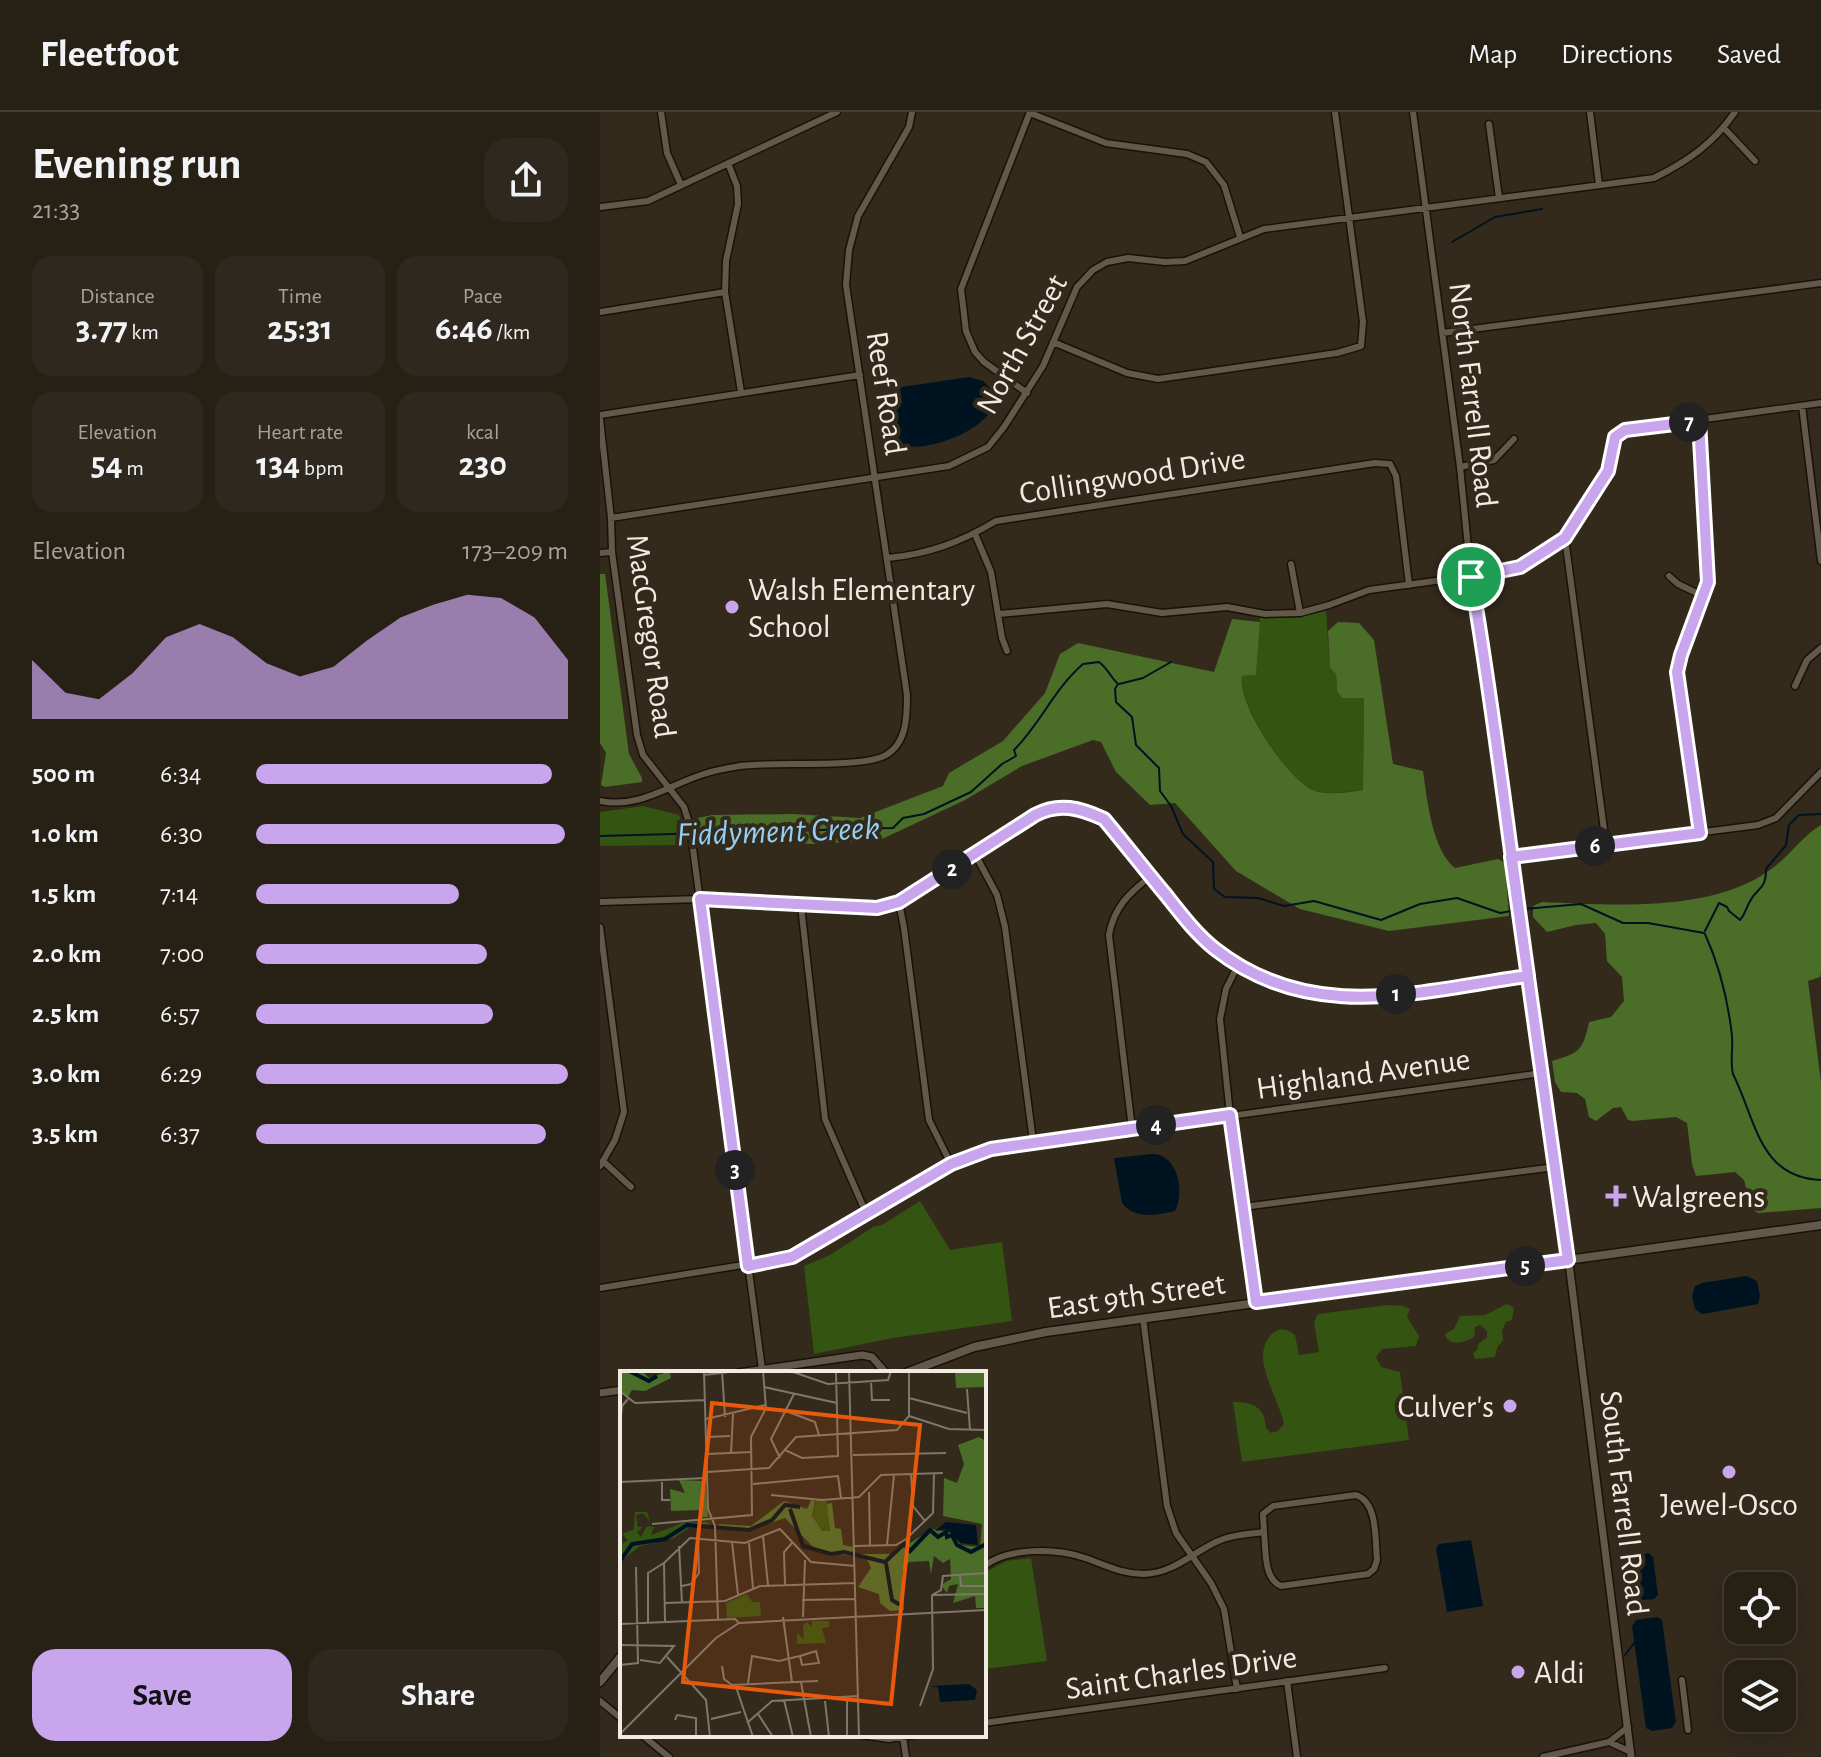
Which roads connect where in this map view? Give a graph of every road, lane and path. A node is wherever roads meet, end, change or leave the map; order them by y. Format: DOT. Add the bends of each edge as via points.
graph roads {
  1 [pos="661,112"];
  2 [pos="837,112"];
  3 [pos="912,112"];
  4 [pos="1030,112"];
  5 [pos="1335,112"];
  6 [pos="1413,112"];
  7 [pos="1590,112"];
  8 [pos="1735,112"];
  9 [pos="1489,124"];
  10 [pos="1724,128"];
  11 [pos="1755,161"];
  12 [pos="728,163"];
  13 [pos="681,185"];
  14 [pos="1599,185"];
  15 [pos="1499,198"];
  16 [pos="600,207"];
  17 [pos="1426,208"];
  18 [pos="1350,217"];
  19 [pos="1240,237"];
  20 [pos="1821,283"];
  21 [pos="725,292"];
  22 [pos="600,312"];
  23 [pos="1442,333"];
  24 [pos="1053,342"];
  25 [pos="860,375"];
  26 [pos="741,392"];
  27 [pos="1027,393"];
  28 [pos="1821,403"];
  29 [pos="1802,406"];
  30 [pos="600,417"];
  31 [pos="1699,421"];
  32 [pos="1514,439"];
  33 [pos="1460,467"];
  34 [pos="876,476"];
  35 [pos="611,518"];
  36 [pos="975,534"];
  37 [pos="1565,538"];
  38 [pos="612,552"];
  39 [pos="600,553"];
  40 [pos="888,558"];
  41 [pos="1821,561"];
  42 [pos="1291,564"];
  43 [pos="1669,576"];
  44 [pos="1471,577"];
  45 [pos="1409,585"];
  46 [pos="1703,596"];
  47 [pos="1300,613"];
  48 [pos="999,614"];
  49 [pos="1821,648"];
  50 [pos="1007,651"];
  51 [pos="1795,686"];
  52 [pos="1821,772"];
  53 [pos="670,789"];
  54 [pos="600,801"];
  55 [pos="1700,833"];
  56 [pos="1606,844"];
  57 [pos="975,854"];
  58 [pos="1511,857"];
  59 [pos="1151,876"];
  60 [pos="700,899"];
  61 [pos="600,902"];
  62 [pos="899,902"];
  63 [pos="801,906"];
  64 [pos="600,927"];
  65 [pos="1238,965"];
  66 [pos="1528,976"];
  67 [pos="1542,1073"];
  68 [pos="1230,1115"];
  69 [pos="1132,1129"];
  70 [pos="1033,1141"];
  71 [pos="602,1164"];
  72 [pos="951,1164"];
  73 [pos="1555,1167"];
  74 [pos="631,1187"];
  75 [pos="1243,1207"];
  76 [pos="866,1213"];
  77 [pos="1821,1225"];
  78 [pos="1568,1257"];
  79 [pos="748,1266"];
  80 [pos="600,1288"];
  81 [pos="1256,1302"];
  82 [pos="1143,1318"];
  83 [pos="762,1369"];
  84 [pos="750,1371"];
  85 [pos="884,1371"];
  86 [pos="911,1371"];
  87 [pos="620,1390"];
  88 [pos="600,1393"];
  89 [pos="1264,1532"];
  90 [pos="1192,1557"];
  91 [pos="986,1565"];
  92 [pos="620,1657"];
  93 [pos="1385,1668"];
  94 [pos="1682,1680"];
  95 [pos="1287,1681"];
  96 [pos="600,1682"];
  97 [pos="1237,1689"];
  98 [pos="600,1701"];
  99 [pos="620,1717"];
  100 [pos="986,1723"];
  101 [pos="1628,1727"];
  102 [pos="1688,1730"];
  103 [pos="644,1737"];
  104 [pos="875,1737"];
  105 [pos="903,1737"];
  106 [pos="1609,1742"];
  107 [pos="1565,1754"];
  108 [pos="1631,1754"];
  109 [pos="669,1757"];
  110 [pos="906,1757"];
  111 [pos="1297,1757"];
  112 [pos="1543,1757"];
  1 -- 13 [label="street" via="667,153"];
  2 -- 12 [label="street"];
  3 -- 25 [label="street, Reef Road" via="909,127 858,216 849,250 846,285"];
  4 -- 19 [label="street" via="1106,143 1187,154 1206,162 1224,185"];
  4 -- 27 [label="street" via="961,289 971,346"];
  5 -- 18 [label="street"];
  6 -- 17 [label="street, North Farrell Road"];
  7 -- 14 [label="street"];
  8 -- 10 [label="street, North Street"];
  9 -- 15 [label="street"];
  10 -- 11 [label="street"];
  10 -- 14 [label="street, North Street" via="1690,160 1654,178"];
  12 -- 13 [label="street"];
  12 -- 21 [label="street" via="738,204"];
  13 -- 16 [label="street" via="648,201"];
  14 -- 15 [label="street, North Street"];
  15 -- 17 [label="street, North Street"];
  17 -- 18 [label="street, North Street"];
  17 -- 23 [label="street, North Farrell Road"];
  18 -- 19 [label="street, North Street"];
  18 -- 24 [label="street" via="1363,322 1361,346 1158,379 1127,373"];
  19 -- 24 [label="street, North Street" via="1192,259 1128,258 1100,266 1077,287"];
  20 -- 23 [label="street"];
  21 -- 22 [label="street"];
  21 -- 26 [label="street"];
  23 -- 33 [label="street, North Farrell Road"];
  24 -- 27 [label="street, North Street"];
  25 -- 26 [label="street"];
  25 -- 34 [label="street, Reef Road"];
  26 -- 30 [label="street"];
  27 -- 34 [label="street, North Street" via="988,447 969,458 949,466"];
  28 -- 29 [label="street"];
  29 -- 31 [label="street"];
  29 -- 41 [label="street"];
  30 -- 35 [label="street, MacGregor Road"];
  31 -- 37 [label="street" via="1625,430 1615,437 1608,471"];
  31 -- 46 [label="street" via="1708,582"];
  32 -- 33 [label="street" via="1494,460"];
  33 -- 44 [label="street, North Farrell Road"];
  34 -- 35 [label="street, North Street"];
  34 -- 40 [label="street, Reef Road"];
  35 -- 38 [label="street, MacGregor Road"];
  36 -- 40 [label="street, Collingwood Drive" via="918,555"];
  36 -- 45 [label="street, Collingwood Drive" via="996,521 1023,516 1390,464 1396,476"];
  36 -- 48 [label="street" via="991,572"];
  37 -- 44 [label="street" via="1520,567"];
  37 -- 56 [label="street"];
  38 -- 39 [label="street"];
  38 -- 53 [label="street, MacGregor Road" via="637,735 643,755"];
  40 -- 53 [label="street, Reef Road" via="907,718 902,738 886,755 740,766 704,773"];
  42 -- 47 [label="street"];
  43 -- 46 [label="street"];
  44 -- 45 [label="street"];
  44 -- 58 [label="street, North Farrell Road"];
  45 -- 47 [label="street" via="1369,590"];
  46 -- 55 [label="street" via="1677,672"];
  47 -- 48 [label="street" via="1227,607 1162,613 1107,604"];
  48 -- 50 [label="street"];
  49 -- 51 [label="street" via="1807,660"];
  52 -- 55 [label="street" via="1776,818"];
  53 -- 54 [label="street, Reef Road" via="634,803"];
  53 -- 60 [label="street, MacGregor Road" via="690,826"];
  55 -- 56 [label="street"];
  56 -- 58 [label="street"];
  57 -- 59 [label="street" via="1040,812 1075,808 1104,819"];
  57 -- 62 [label="street"];
  57 -- 70 [label="street" via="997,895 1005,927"];
  58 -- 66 [label="street, North Farrell Road"];
  59 -- 65 [label="street" via="1195,930"];
  59 -- 69 [label="street" via="1127,894 1112,917 1109,935"];
  60 -- 61 [label="street"];
  60 -- 63 [label="street"];
  60 -- 79 [label="street, MacGregor Road"];
  62 -- 63 [label="street" via="877,908"];
  62 -- 72 [label="street" via="929,1120"];
  63 -- 76 [label="street" via="825,1119"];
  64 -- 71 [label="street" via="624,1112"];
  65 -- 66 [label="street" via="1291,988 1350,998"];
  65 -- 68 [label="street" via="1220,1019"];
  66 -- 67 [label="street, North Farrell Road"];
  67 -- 68 [label="street, Highland Avenue"];
  67 -- 73 [label="street, North Farrell Road"];
  68 -- 69 [label="street, Highland Avenue"];
  68 -- 75 [label="street"];
  69 -- 70 [label="street, Highland Avenue"];
  70 -- 72 [label="street, Highland Avenue"];
  71 -- 74 [label="street"];
  72 -- 76 [label="street, Highland Avenue"];
  73 -- 75 [label="street"];
  73 -- 78 [label="street, North Farrell Road"];
  75 -- 81 [label="street"];
  76 -- 79 [label="street, Highland Avenue" via="792,1257"];
  77 -- 78 [label="main road, East 9th Street"];
  78 -- 81 [label="main road, East 9th Street"];
  78 -- 101 [label="street, South Farrell Road"];
  79 -- 80 [label="street, Highland Avenue"];
  79 -- 83 [label="street, MacGregor Road"];
  81 -- 82 [label="main road, East 9th Street"];
  82 -- 86 [label="main road, East 9th Street" via="1000,1340"];
  82 -- 90 [label="street" via="1167,1506"];
  83 -- 84 [label="street"];
  83 -- 85 [label="street" via="862,1355 872,1357"];
  87 -- 88 [label="street"];
  89 -- 89 [label="street" via="1270,1576 1281,1586 1368,1574 1377,1560 1371,1509 1356,1495 1273,1506 1263,1514"];
  89 -- 90 [label="street" via="1219,1540"];
  90 -- 91 [label="street" via="1146,1574 1040,1552"];
  90 -- 97 [label="street" via="1224,1609"];
  92 -- 96 [label="main road"];
  93 -- 95 [label="street, Saint Charles Drive"];
  94 -- 102 [label="street"];
  95 -- 97 [label="street, Saint Charles Drive"];
  95 -- 111 [label="street"];
  97 -- 100 [label="street, Saint Charles Drive"];
  98 -- 99 [label="street"];
  101 -- 106 [label="street"];
  101 -- 108 [label="street, South Farrell Road"];
  103 -- 109 [label="street"];
  104 -- 105 [label="street"];
  105 -- 110 [label="street"];
  106 -- 107 [label="street"];
  106 -- 108 [label="street"];
  107 -- 112 [label="street"];
}
